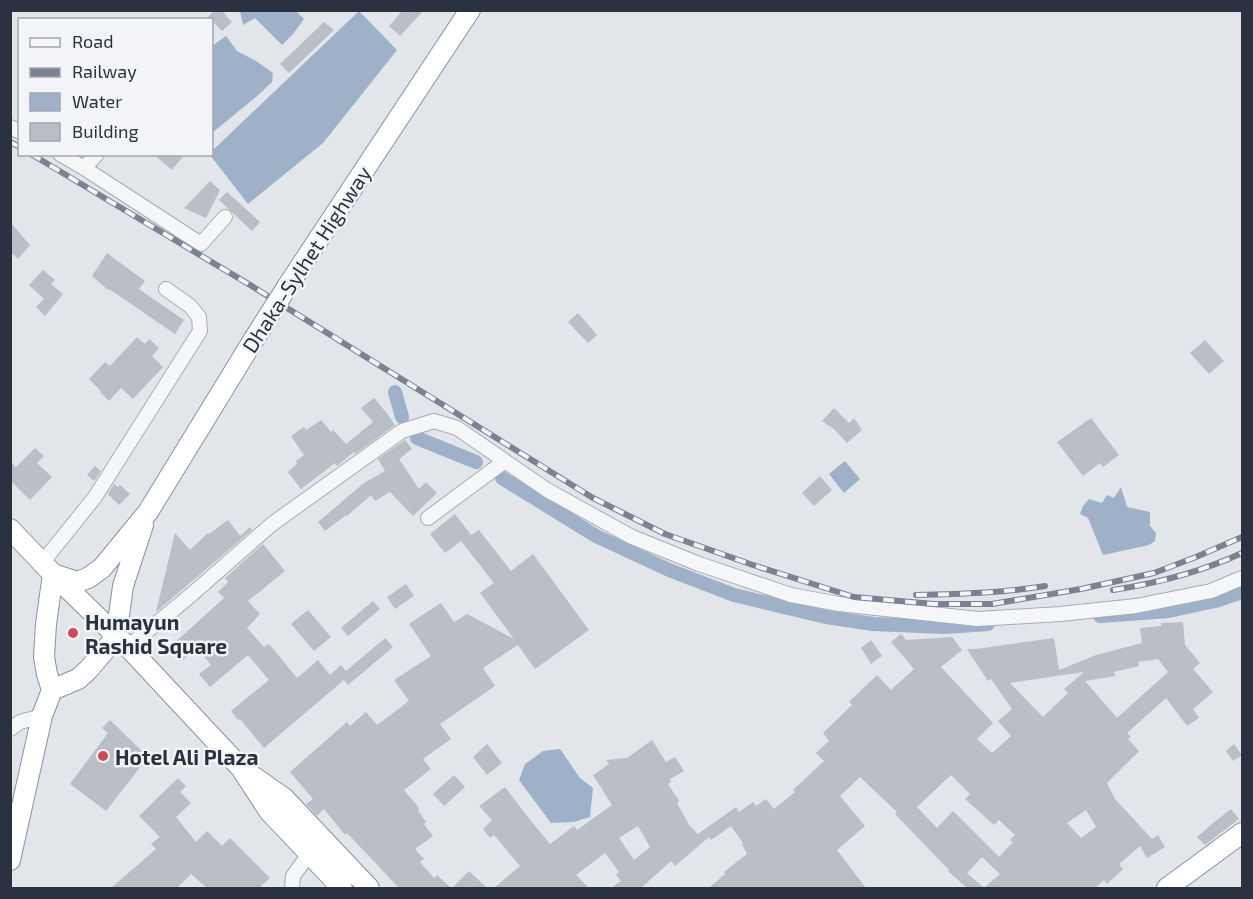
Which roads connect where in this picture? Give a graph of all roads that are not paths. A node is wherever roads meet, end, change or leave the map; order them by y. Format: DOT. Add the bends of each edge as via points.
graph roads {
  1 [pos="470,10"];
  2 [pos="63,156"];
  3 [pos="95,156"];
  4 [pos="84,168"];
  5 [pos="225,217"];
  6 [pos="165,289"];
  7 [pos="504,461"];
  8 [pos="148,512"];
  9 [pos="428,518"];
  10 [pos="10,529"];
  11 [pos="48,568"];
  12 [pos="1242,578"];
  13 [pos="122,642"];
  14 [pos="51,690"];
  15 [pos="42,716"];
  16 [pos="10,729"];
  17 [pos="241,768"];
  18 [pos="1242,833"];
  19 [pos="309,854"];
  20 [pos="10,860"];
  21 [pos="292,888"];
  22 [pos="342,888"];
  23 [pos="369,888"];
  24 [pos="1167,888"];
  1 -- 8 [label="highway, Dhaka-Sylhet Highway, bridge" via="287,287"];
  2 -- 4 [label="street"];
  3 -- 4 [label="street"];
  4 -- 5 [label="street" via="201,244"];
  6 -- 11 [label="street" via="190,306 199,317 200,331"];
  7 -- 9 [label="street"];
  7 -- 12 [label="street" via="632,537 791,595 839,604 978,619 1060,614 1136,606 1211,591"];
  7 -- 13 [label="street" via="457,428 434,421 402,431 272,524 192,594"];
  8 -- 11 [label="highway, Dhaka-Sylhet Highway" via="102,568 88,578 77,582"];
  8 -- 13 [label="highway, Dhaka-Sylhet Highway" via="123,586"];
  10 -- 11 [label="highway"];
  11 -- 13 [label="highway"];
  11 -- 14 [label="highway" via="44,657"];
  13 -- 14 [label="highway" via="78,679"];
  13 -- 17 [label="highway"];
  14 -- 15 [label="highway"];
  15 -- 16 [label="street"];
  15 -- 20 [label="highway"];
  17 -- 19 [label="highway" via="269,811"];
  17 -- 23 [label="highway" via="284,798"];
  18 -- 24 [label="highway"];
  19 -- 21 [label="street" via="293,876"];
  19 -- 22 [label="highway"];
}
